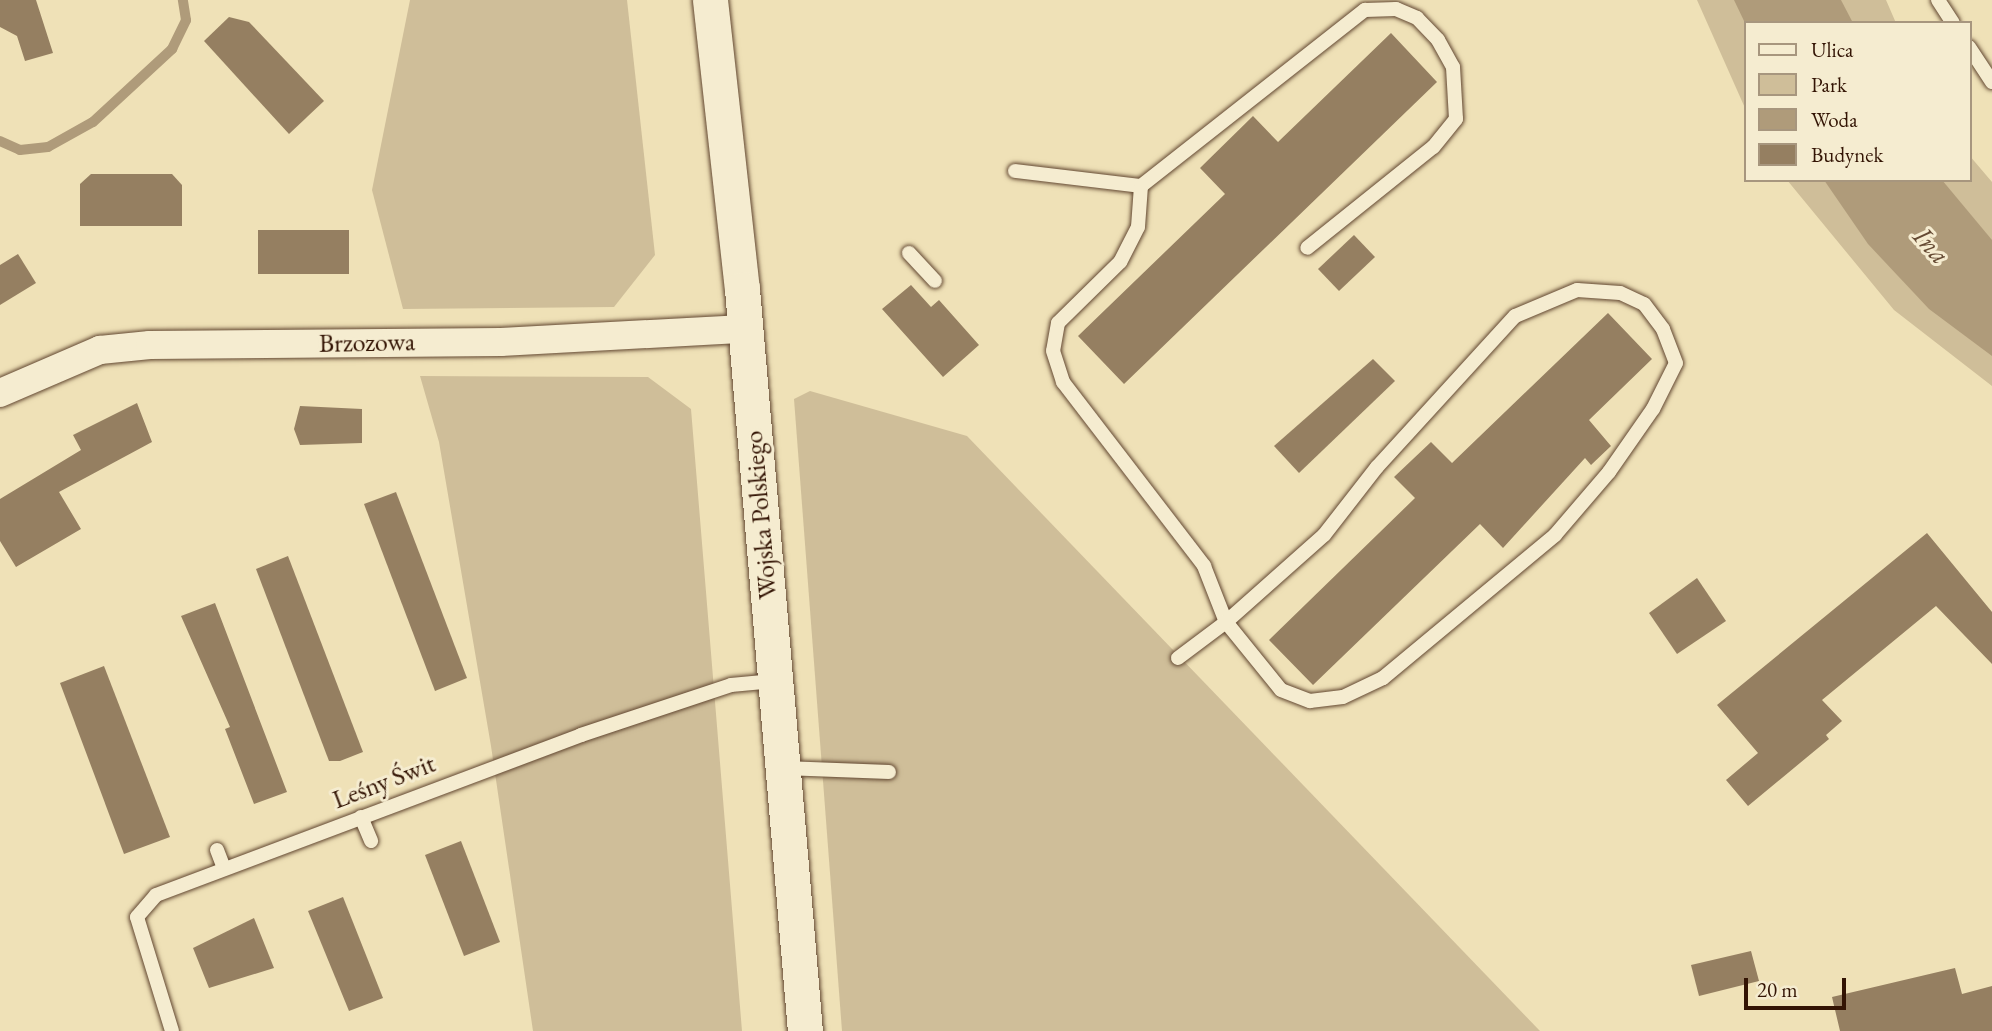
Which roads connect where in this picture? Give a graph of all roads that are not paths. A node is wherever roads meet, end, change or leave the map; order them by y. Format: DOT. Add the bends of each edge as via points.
graph roads {
  1 [pos="710,0"];
  2 [pos="1938,0"];
  3 [pos="1952,21"];
  4 [pos="1971,50"];
  5 [pos="1992,82"];
  6 [pos="1015,172"];
  7 [pos="1140,186"];
  8 [pos="1307,248"];
  9 [pos="909,253"];
  10 [pos="936,281"];
  11 [pos="744,329"];
  12 [pos="0,393"];
  13 [pos="1226,622"];
  14 [pos="1178,658"];
  15 [pos="776,681"];
  16 [pos="784,768"];
  17 [pos="889,772"];
  18 [pos="361,817"];
  19 [pos="371,841"];
  20 [pos="217,850"];
  21 [pos="224,868"];
  22 [pos="172,1031"];
  23 [pos="805,1031"];
  1 -- 11 [label="street, Wojska Polskiego"];
  2 -- 3 [label="lane"];
  4 -- 5 [label="lane"];
  6 -- 7 [label="lane"];
  7 -- 8 [label="lane" via="1365,10 1396,9 1417,18 1438,40 1453,67 1456,119 1433,147"];
  7 -- 13 [label="lane" via="1138,227 1120,262 1058,323 1053,351 1063,382 1204,566"];
  9 -- 10 [label="lane"];
  11 -- 12 [label="street, Brzozowa" via="501,342 150,345 100,350"];
  11 -- 15 [label="street, Wojska Polskiego"];
  13 -- 13 [label="lane" via="1281,690 1310,701 1343,697 1383,678 1555,536 1609,472 1653,409 1676,363 1663,329 1644,304 1620,293 1577,290 1516,316 1377,467 1324,535"];
  13 -- 14 [label="lane"];
  15 -- 16 [label="street, Wojska Polskiego"];
  15 -- 18 [label="lane, Leśny Świt" via="731,685 425,786"];
  16 -- 17 [label="lane"];
  16 -- 23 [label="street, Wojska Polskiego"];
  18 -- 19 [label="lane"];
  18 -- 21 [label="lane, Leśny Świt"];
  20 -- 21 [label="lane"];
  21 -- 22 [label="lane, Leśny Świt" via="156,895 137,917"];
}
